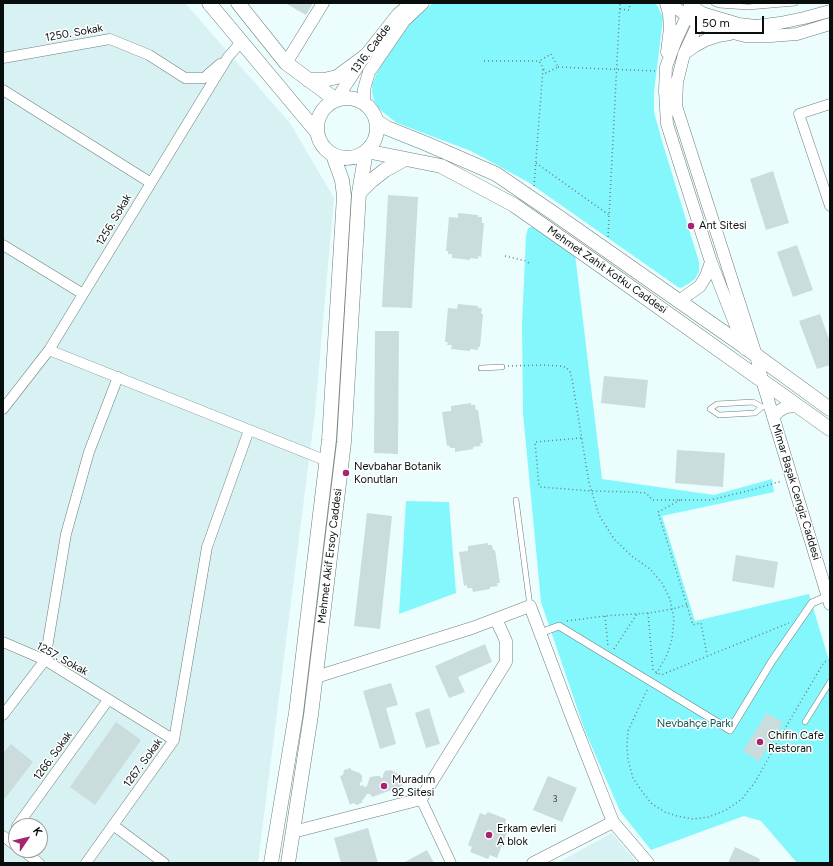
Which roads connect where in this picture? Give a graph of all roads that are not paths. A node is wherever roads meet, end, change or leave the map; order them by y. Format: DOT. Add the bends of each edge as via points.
graph roads {
  1 [pos="238,3"];
  2 [pos="323,3"];
  3 [pos="411,3"];
  4 [pos="424,3"];
  5 [pos="666,3"];
  6 [pos="669,3"];
  7 [pos="714,3"];
  8 [pos="795,3"];
  9 [pos="209,4"];
  10 [pos="398,8"];
  11 [pos="688,8"];
  12 [pos="830,11"];
  13 [pos="700,18"];
  14 [pos="830,24"];
  15 [pos="733,33"];
  16 [pos="242,41"];
  17 [pos="684,54"];
  18 [pos="228,56"];
  19 [pos="364,57"];
  20 [pos="3,58"];
  21 [pos="286,63"];
  22 [pos="666,69"];
  23 [pos="308,80"];
  24 [pos="3,90"];
  25 [pos="336,100"];
  26 [pos="364,104"];
  27 [pos="830,104"];
  28 [pos="376,121"];
  29 [pos="316,130"];
  30 [pos="366,151"];
  31 [pos="333,155"];
  32 [pos="405,160"];
  33 [pos="151,183"];
  34 [pos="359,193"];
  35 [pos="830,206"];
  36 [pos="3,245"];
  37 [pos="711,262"];
  38 [pos="83,294"];
  39 [pos="679,302"];
  40 [pos="742,345"];
  41 [pos="49,350"];
  42 [pos="756,354"];
  43 [pos="502,367"];
  44 [pos="481,368"];
  45 [pos="118,378"];
  46 [pos="762,380"];
  47 [pos="7,397"];
  48 [pos="766,406"];
  49 [pos="797,406"];
  50 [pos="3,409"];
  51 [pos="830,409"];
  52 [pos="773,417"];
  53 [pos="830,429"];
  54 [pos="249,430"];
  55 [pos="327,461"];
  56 [pos="516,500"];
  57 [pos="829,600"];
  58 [pos="530,606"];
  59 [pos="496,619"];
  60 [pos="540,632"];
  61 [pos="3,642"];
  62 [pos="45,660"];
  63 [pos="301,677"];
  64 [pos="316,677"];
  65 [pos="830,682"];
  66 [pos="108,700"];
  67 [pos="3,715"];
  68 [pos="805,722"];
  69 [pos="174,740"];
  70 [pos="421,799"];
  71 [pos="23,818"];
  72 [pos="613,822"];
  73 [pos="113,825"];
  74 [pos="277,831"];
  75 [pos="292,832"];
  76 [pos="86,863"];
  77 [pos="164,863"];
  78 [pos="271,863"];
  79 [pos="288,863"];
  80 [pos="451,863"];
  81 [pos="533,863"];
  82 [pos="648,863"];
  1 -- 21 [label="main road"];
  2 -- 21 [label="street"];
  3 -- 10 [label="street, 1316. Cadde"];
  4 -- 26 [label="street, 1316. Cadde" via="404,21 369,72 364,89"];
  5 -- 22 [label="street" via="670,28"];
  6 -- 11 [label="street"];
  7 -- 8 [label="lane" via="748,7"];
  9 -- 16 [label="main road"];
  10 -- 19 [label="street, 1316. Cadde"];
  11 -- 13 [label="street"];
  11 -- 22 [label="street, Mimar Başak Cengiz Caddesi"];
  12 -- 13 [label="street" via="798,20 756,26"];
  13 -- 15 [label="street"];
  13 -- 17 [label="street, Mimar Başak Cengiz Caddesi"];
  14 -- 15 [label="street" via="797,34 745,36"];
  15 -- 17 [label="street" via="706,40"];
  16 -- 18 [label="street, 1256. Sokak"];
  16 -- 29 [label="main road"];
  17 -- 42 [label="street, Mimar Başak Cengiz Caddesi" via="676,106"];
  18 -- 20 [label="street, 1250. Sokak" via="204,78 185,78 149,55 110,39"];
  18 -- 33 [label="street, 1256. Sokak"];
  19 -- 23 [label="main road" via="338,77"];
  19 -- 25 [label="street, 1316. Cadde"];
  21 -- 23 [label="main road"];
  22 -- 37 [label="street, Mimar Başak Cengiz Caddesi" via="664,91 667,124"];
  23 -- 25 [label="main road"];
  24 -- 33 [label="street"];
  25 -- 26 [label="main road" via="351,98"];
  25 -- 29 [label="main road" via="325,106 316,124"];
  26 -- 28 [label="main road" via="370,108"];
  27 -- 35 [label="street" via="799,114"];
  28 -- 30 [label="main road" via="375,138"];
  28 -- 39 [label="main road, Mehmet Zahit Kotku Caddesi" via="496,174"];
  29 -- 31 [label="main road" via="322,145"];
  30 -- 31 [label="main road" via="350,158"];
  30 -- 32 [label="main road, Mehmet Zahit Kotku Caddesi"];
  30 -- 34 [label="main road, Mehmet Akif Ersoy Caddesi"];
  31 -- 55 [label="main road, Mehmet Akif Ersoy Caddesi" via="342,180 344,196"];
  32 -- 34 [label="main road" via="385,170"];
  32 -- 46 [label="main road, Mehmet Zahit Kotku Caddesi" via="441,166 514,205"];
  33 -- 38 [label="street, 1256. Sokak"];
  34 -- 64 [label="main road, Mehmet Akif Ersoy Caddesi" via="344,442"];
  36 -- 38 [label="street"];
  37 -- 39 [label="street" via="700,286"];
  37 -- 40 [label="street, Mimar Başak Cengiz Caddesi"];
  38 -- 41 [label="street, 1256. Sokak"];
  39 -- 40 [label="main road, Mehmet Zahit Kotku Caddesi"];
  40 -- 42 [label="main road, Mehmet Zahit Kotku Caddesi"];
  40 -- 46 [label="street, Mimar Başak Cengiz Caddesi"];
  41 -- 45 [label="street"];
  41 -- 47 [label="street, 1256. Sokak"];
  42 -- 46 [label="street, Mimar Başak Cengiz Caddesi"];
  42 -- 51 [label="main road, Mehmet Zahit Kotku Caddesi"];
  43 -- 44 [label="lane"];
  45 -- 54 [label="street"];
  45 -- 62 [label="street" via="89,452 66,534"];
  46 -- 48 [label="street, Mimar Başak Cengiz Caddesi"];
  46 -- 49 [label="main road, Mehmet Zahit Kotku Caddesi"];
  47 -- 50 [label="street, 1256. Sokak"];
  48 -- 48 [label="lane" via="753,402 717,404 710,409 719,415 755,413"];
  48 -- 52 [label="street, Mimar Başak Cengiz Caddesi"];
  49 -- 52 [label="street" via="786,407"];
  49 -- 53 [label="main road, Mehmet Zahit Kotku Caddesi"];
  52 -- 57 [label="street, Mimar Başak Cengiz Caddesi"];
  54 -- 55 [label="street"];
  54 -- 69 [label="street" via="207,547"];
  55 -- 63 [label="main road, Mehmet Akif Ersoy Caddesi"];
  56 -- 58 [label="lane"];
  57 -- 60 [label="street" via="812,603 772,661 730,730 559,626"];
  58 -- 59 [label="street"];
  58 -- 60 [label="street"];
  59 -- 64 [label="street"];
  59 -- 70 [label="street" via="506,641 506,662"];
  60 -- 72 [label="street"];
  61 -- 62 [label="street, 1257. Sokak"];
  62 -- 66 [label="street, 1257. Sokak"];
  62 -- 67 [label="street"];
  63 -- 64 [label="main road"];
  63 -- 74 [label="main road, Mehmet Akif Ersoy Caddesi"];
  64 -- 75 [label="main road, Mehmet Akif Ersoy Caddesi"];
  65 -- 68 [label="lane"];
  66 -- 69 [label="street, 1267. Sokak"];
  66 -- 71 [label="street, 1266. Sokak"];
  69 -- 73 [label="street, 1267. Sokak"];
  70 -- 75 [label="street"];
  70 -- 80 [label="street"];
  72 -- 81 [label="street"];
  72 -- 82 [label="street"];
  73 -- 76 [label="street, 1267. Sokak"];
  73 -- 77 [label="street"];
  74 -- 75 [label="main road"];
  74 -- 78 [label="main road, Mehmet Akif Ersoy Caddesi"];
  75 -- 79 [label="main road, Mehmet Akif Ersoy Caddesi"];
}
